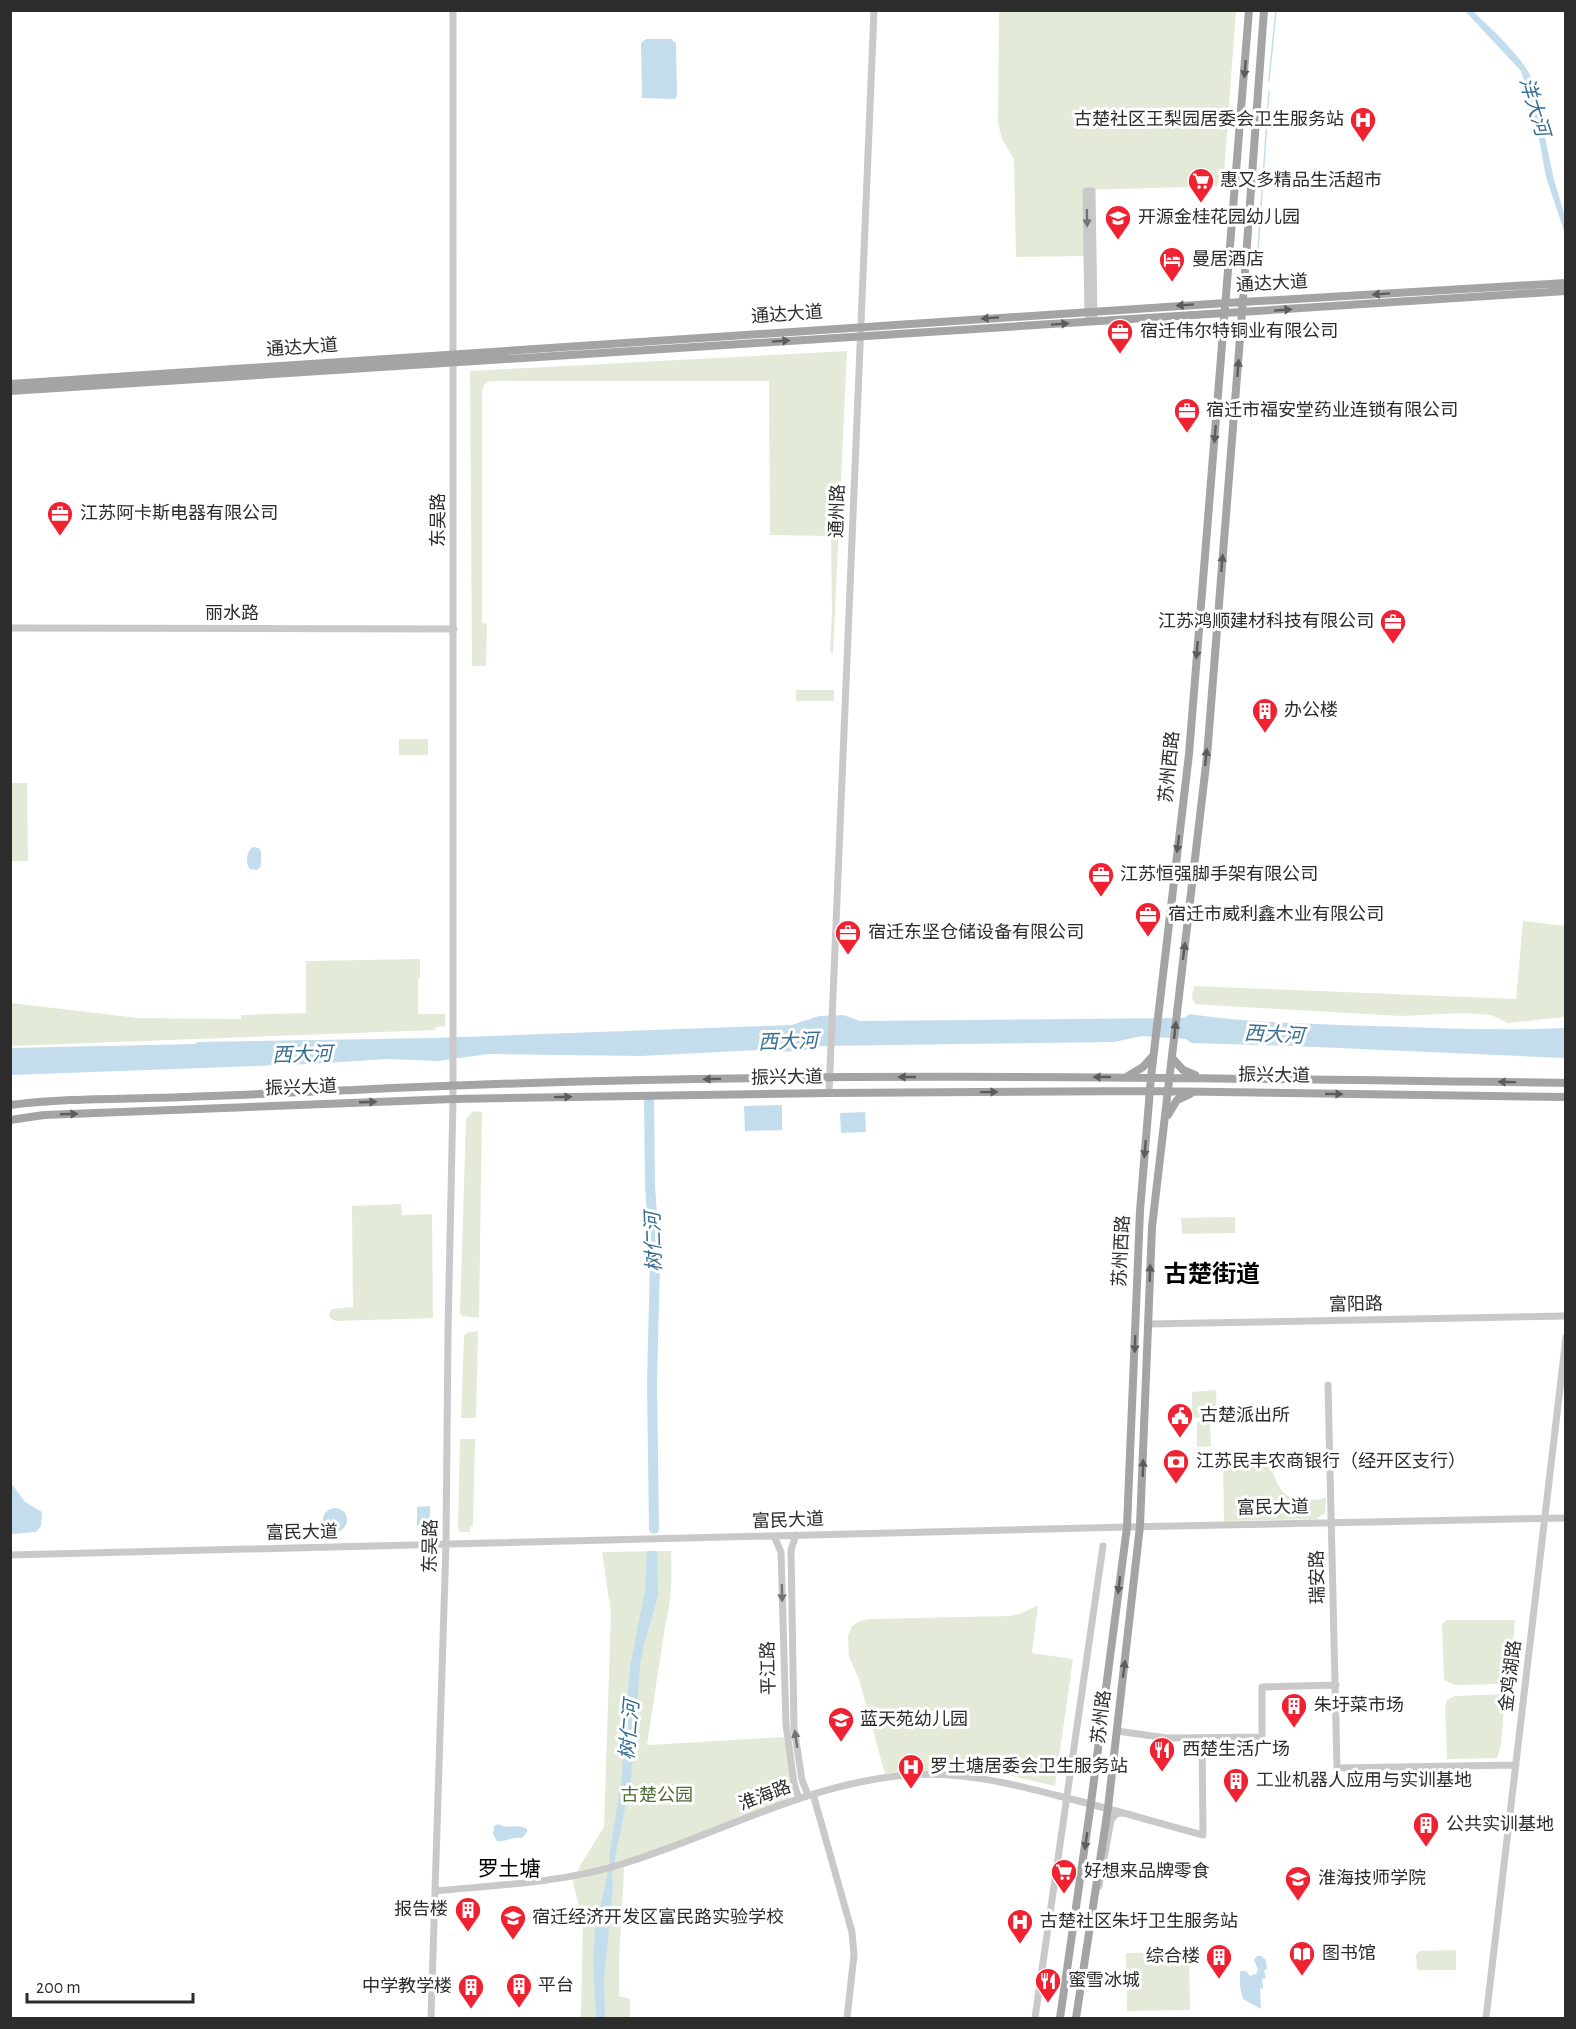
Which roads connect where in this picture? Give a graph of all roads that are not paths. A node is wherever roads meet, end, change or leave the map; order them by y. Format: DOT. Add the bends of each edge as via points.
graph roads {
  1 [pos="453,10"];
  2 [pos="874,10"];
  3 [pos="1249,10"];
  4 [pos="1264,10"];
  5 [pos="1090,238"];
  6 [pos="1566,283"];
  7 [pos="1566,291"];
  8 [pos="1226,303"];
  9 [pos="1243,303"];
  10 [pos="1091,311"];
  11 [pos="1242,312"];
  12 [pos="1225,313"];
  13 [pos="1091,322"];
  14 [pos="861,332"];
  15 [pos="453,358"];
  16 [pos="10,384"];
  17 [pos="10,391"];
  18 [pos="10,628"];
  19 [pos="454,629"];
  20 [pos="1153,1052"];
  21 [pos="1172,1055"];
  22 [pos="830,1076"];
  23 [pos="1125,1077"];
  24 [pos="1151,1077"];
  25 [pos="1170,1077"];
  26 [pos="1210,1078"];
  27 [pos="1566,1083"];
  28 [pos="453,1085"];
  29 [pos="1129,1091"];
  30 [pos="1150,1091"];
  31 [pos="1168,1091"];
  32 [pos="1203,1092"];
  33 [pos="829,1094"];
  34 [pos="1566,1097"];
  35 [pos="453,1099"];
  36 [pos="10,1105"];
  37 [pos="1149,1111"];
  38 [pos="1166,1114"];
  39 [pos="10,1120"];
  40 [pos="1164,1126"];
  41 [pos="1566,1316"];
  42 [pos="1148,1324"];
  43 [pos="1566,1337"];
  44 [pos="1328,1385"];
  45 [pos="1545,1518"];
  46 [pos="1566,1518"];
  47 [pos="1332,1522"];
  48 [pos="1140,1526"];
  49 [pos="1127,1527"];
  50 [pos="796,1535"];
  51 [pos="774,1536"];
  52 [pos="446,1544"];
  53 [pos="1103,1546"];
  54 [pos="10,1555"];
  55 [pos="1335,1685"];
  56 [pos="1117,1731"];
  57 [pos="1202,1738"];
  58 [pos="1516,1765"];
  59 [pos="811,1795"];
  60 [pos="1067,1797"];
  61 [pos="800,1799"];
  62 [pos="1091,1803"];
  63 [pos="1108,1808"];
  64 [pos="1125,1813"];
  65 [pos="435,1891"];
  66 [pos="1093,1906"];
  67 [pos="431,2019"];
  68 [pos="847,2019"];
  69 [pos="1035,2019"];
  70 [pos="1060,2019"];
  71 [pos="1076,2019"];
  72 [pos="1486,2019"];
  1 -- 15 [label="street, 东吴路"];
  2 -- 14 [label="street, 通州路"];
  3 -- 8 [label="main road, 苏州西路, one-way"];
  4 -- 9 [label="main road, 苏州西路"];
  5 -- 5 [label="street, one-way" via="1092,191 1086,191"];
  5 -- 10 [label="street"];
  6 -- 9 [label="main road, 通达大道, one-way"];
  11 -- 7 [label="main road, 通达大道, one-way"];
  8 -- 9 [label="main road, 通达大道"];
  8 -- 10 [label="main road, 通达大道, one-way"];
  8 -- 12 [label="main road, 苏州西路"];
  9 -- 11 [label="main road, 苏州西路"];
  10 -- 13 [label="street"];
  10 -- 14 [label="main road, 通达大道, one-way"];
  11 -- 12 [label="main road, 通达大道"];
  21 -- 11 [label="main road, 苏州西路, one-way" via="1207,756"];
  12 -- 13 [label="main road, 通达大道"];
  12 -- 20 [label="main road, 苏州西路, one-way" via="1188,754"];
  14 -- 13 [label="main road, 通达大道, one-way"];
  14 -- 15 [label="main road, 通达大道"];
  14 -- 22 [label="street, 通州路"];
  15 -- 16 [label="main road, 通达大道"];
  15 -- 17 [label="main road, 通达大道"];
  15 -- 19 [label="street, 东吴路"];
  18 -- 19 [label="street, 丽水路"];
  19 -- 28 [label="street, 东吴路"];
  20 -- 23 [label="main road" via="1143,1067"];
  20 -- 24 [label="main road, 苏州西路"];
  21 -- 25 [label="main road, 苏州西路"];
  21 -- 26 [label="main road" via="1177,1065 1190,1074"];
  23 -- 22 [label="main road, 振兴大道, one-way"];
  22 -- 28 [label="main road, 振兴大道, one-way"];
  22 -- 33 [label="street, 通州路"];
  23 -- 24 [label="main road, 振兴大道"];
  24 -- 25 [label="main road, 振兴大道"];
  24 -- 30 [label="main road, 苏州西路"];
  25 -- 26 [label="main road, 振兴大道"];
  25 -- 31 [label="main road, 苏州西路"];
  27 -- 26 [label="main road, 振兴大道, one-way"];
  28 -- 35 [label="street, 东吴路"];
  28 -- 36 [label="main road, 振兴大道"];
  29 -- 30 [label="main road, 振兴大道"];
  33 -- 29 [label="main road, 振兴大道, one-way"];
  29 -- 37 [label="main road" via="1143,1099"];
  30 -- 31 [label="main road, 振兴大道"];
  30 -- 37 [label="main road, 苏州西路"];
  31 -- 32 [label="main road, 振兴大道"];
  31 -- 38 [label="main road, 苏州西路"];
  32 -- 34 [label="main road, 振兴大道, one-way"];
  32 -- 40 [label="main road" via="1185,1094 1177,1100"];
  35 -- 33 [label="main road, 振兴大道, one-way"];
  39 -- 35 [label="main road, 振兴大道, one-way" via="44,1115"];
  35 -- 52 [label="street, 东吴路"];
  37 -- 38 [label="main road"];
  37 -- 49 [label="main road, 苏州西路, one-way" via="1140,1211"];
  38 -- 40 [label="main road, 苏州西路"];
  42 -- 40 [label="main road, 苏州西路, one-way" via="1152,1227"];
  41 -- 42 [label="street, 富阳路"];
  48 -- 42 [label="main road, 苏州西路, one-way"];
  43 -- 45 [label="street, 金鸡湖路"];
  44 -- 47 [label="street, 瑞安路"];
  45 -- 46 [label="street, 富民大道"];
  45 -- 47 [label="street, 富民大道"];
  45 -- 58 [label="street, 金鸡湖路"];
  47 -- 48 [label="street, 富民大道"];
  47 -- 55 [label="street, 瑞安路"];
  48 -- 49 [label="street, 富民大道"];
  56 -- 48 [label="main road, 苏州路, one-way"];
  49 -- 50 [label="street, 富民大道"];
  49 -- 62 [label="main road, 苏州路, one-way"];
  50 -- 51 [label="street, 富民大道"];
  59 -- 50 [label="street, 平江路, one-way" via="802,1780 794,1728 791,1550"];
  51 -- 52 [label="street, 富民大道"];
  51 -- 61 [label="street, 平江路, one-way" via="781,1552 786,1725"];
  52 -- 54 [label="street, 富民大道"];
  52 -- 65 [label="street, 东吴路"];
  53 -- 60 [label="street"];
  55 -- 57 [label="street" via="1262,1687 1262,1737"];
  55 -- 58 [label="street, 瑞安路" via="1337,1768"];
  56 -- 57 [label="street"];
  56 -- 63 [label="main road, 苏州路"];
  57 -- 64 [label="street, 淮海路" via="1203,1835"];
  58 -- 72 [label="street, 金鸡湖路"];
  59 -- 60 [label="street, 淮海路" via="909,1775 962,1775"];
  59 -- 61 [label="street, 淮海路"];
  59 -- 68 [label="street, 平江路" via="852,1932 854,1955"];
  60 -- 62 [label="street, 淮海路"];
  60 -- 69 [label="street"];
  61 -- 65 [label="street, 淮海路" via="600,1870"];
  62 -- 63 [label="street, 淮海路"];
  62 -- 70 [label="main road, 苏州路, one-way"];
  63 -- 64 [label="street, 淮海路"];
  63 -- 66 [label="main road, 苏州路"];
  64 -- 66 [label="street" via="1116,1814 1111,1820"];
  65 -- 67 [label="street, 东吴路"];
  66 -- 71 [label="main road, 苏州路"];
}
